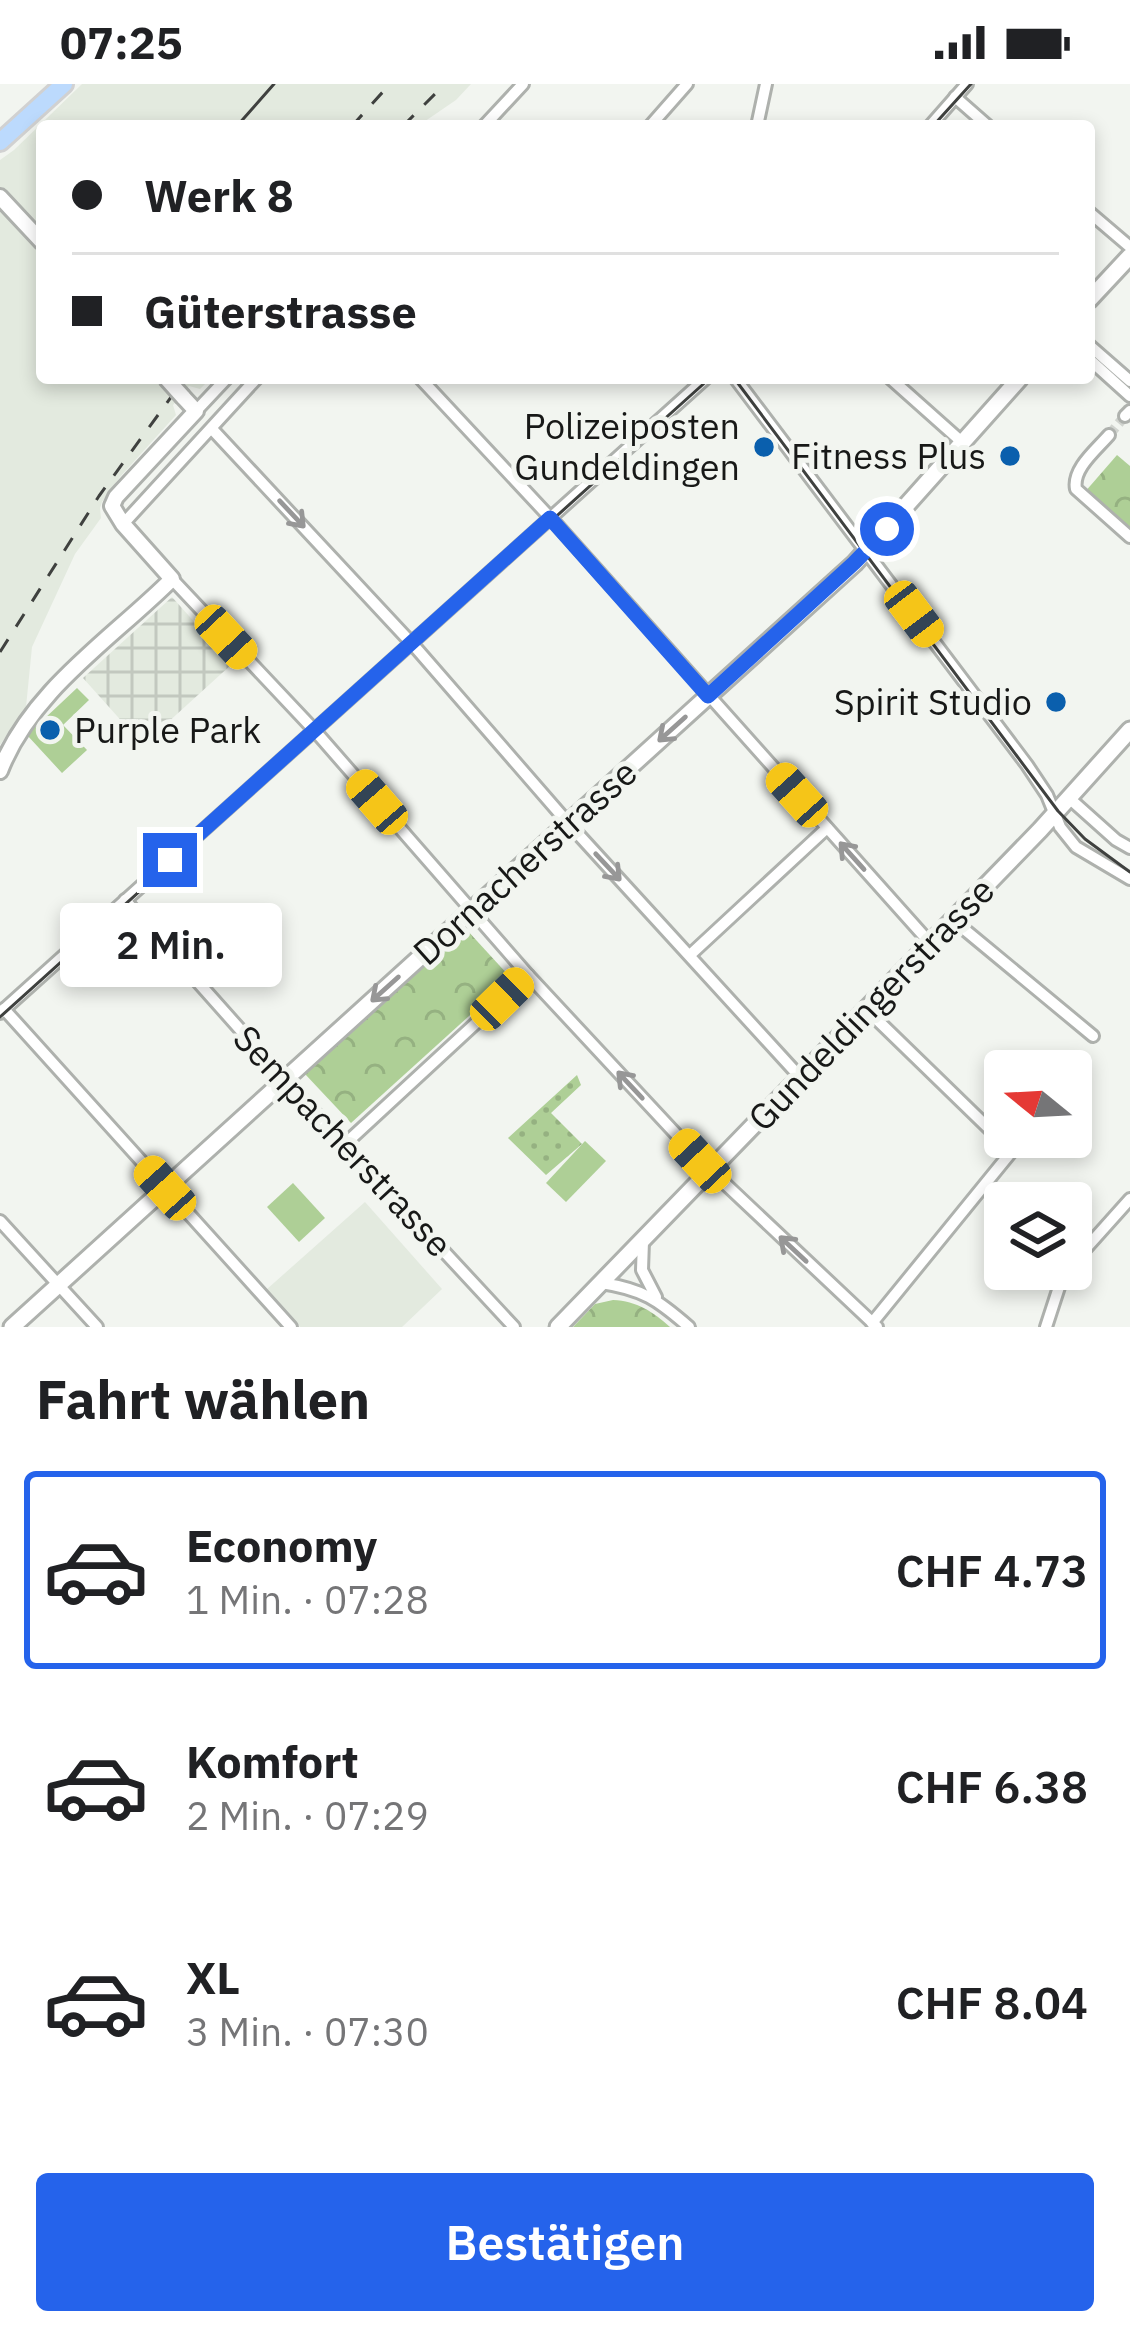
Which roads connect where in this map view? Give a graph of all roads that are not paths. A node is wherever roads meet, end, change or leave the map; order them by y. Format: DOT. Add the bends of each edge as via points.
graph roads {
  1 [pos="64,84"];
  2 [pos="523,84"];
  3 [pos="686,84"];
  4 [pos="766,84"];
  5 [pos="967,84"];
  6 [pos="955,98"];
  7 [pos="490,120"];
  8 [pos="655,120"];
  9 [pos="758,120"];
  10 [pos="935,120"];
  11 [pos="981,120"];
  12 [pos="0,142"];
  13 [pos="0,197"];
  14 [pos="1095,218"];
  15 [pos="36,236"];
  16 [pos="1130,252"];
  17 [pos="1095,293"];
  18 [pos="1095,350"];
  19 [pos="1095,365"];
  20 [pos="1130,381"];
  21 [pos="171,384"];
  22 [pos="221,384"];
  23 [pos="252,384"];
  24 [pos="426,384"];
  25 [pos="699,384"];
  26 [pos="740,384"];
  27 [pos="897,384"];
  28 [pos="1014,384"];
  29 [pos="1130,397"];
  30 [pos="196,411"];
  31 [pos="212,429"];
  32 [pos="1109,436"];
  33 [pos="963,443"];
  34 [pos="550,518"];
  35 [pos="123,524"];
  36 [pos="1130,537"];
  37 [pos="866,552"];
  38 [pos="172,579"];
  39 [pos="412,643"];
  40 [pos="708,696"];
  41 [pos="314,730"];
  42 [pos="1130,730"];
  43 [pos="0,770"];
  44 [pos="1069,798"];
  45 [pos="1054,814"];
  46 [pos="568,823"];
  47 [pos="827,828"];
  48 [pos="1130,848"];
  49 [pos="1130,880"];
  50 [pos="125,900"];
  51 [pos="472,910"];
  52 [pos="952,920"];
  53 [pos="930,943"];
  54 [pos="690,955"];
  55 [pos="528,975"];
  56 [pos="866,1009"];
  57 [pos="2,1011"];
  58 [pos="1093,1036"];
  59 [pos="800,1077"];
  60 [pos="285,1080"];
  61 [pos="345,1144"];
  62 [pos="710,1171"];
  63 [pos="165,1188"];
  64 [pos="1130,1199"];
  65 [pos="0,1221"];
  66 [pos="644,1238"];
  67 [pos="1092,1242"];
  68 [pos="601,1282"];
  69 [pos="58,1285"];
  70 [pos="1058,1290"];
  71 [pos="658,1300"];
  72 [pos="875,1325"];
  73 [pos="12,1327"];
  74 [pos="97,1327"];
  75 [pos="291,1327"];
  76 [pos="514,1327"];
  77 [pos="558,1327"];
  78 [pos="689,1327"];
  79 [pos="1046,1327"];
  1 -- 12 [label="main road"];
  2 -- 7 [label="street"];
  3 -- 8 [label="street"];
  4 -- 9 [label="street"];
  5 -- 6 [label="street"];
  6 -- 10 [label="street"];
  6 -- 11 [label="street"];
  13 -- 15 [label="street"];
  14 -- 16 [label="street"];
  16 -- 17 [label="main road"];
  18 -- 20 [label="street"];
  19 -- 29 [label="street"];
  21 -- 30 [label="street, bridge"];
  22 -- 30 [label="street"];
  23 -- 31 [label="street"];
  24 -- 34 [label="street"];
  25 -- 34 [label="street"];
  26 -- 37 [label="street"];
  27 -- 33 [label="street"];
  28 -- 33 [label="main road, Dornacherstrasse"];
  30 -- 35 [label="street" via="113,501"];
  31 -- 35 [label="street"];
  31 -- 39 [label="street, one-way"];
  32 -- 36 [label="street" via="1074,480"];
  33 -- 37 [label="main road, Dornacherstrasse"];
  34 -- 39 [label="street"];
  34 -- 40 [label="street"];
  35 -- 38 [label="street"];
  37 -- 40 [label="main road, Dornacherstrasse"];
  37 -- 45 [label="street" via="1046,791"];
  38 -- 41 [label="street"];
  38 -- 43 [label="street" via="24,723"];
  39 -- 41 [label="street"];
  39 -- 46 [label="street"];
  40 -- 46 [label="main road, Dornacherstrasse, one-way"];
  40 -- 47 [label="street"];
  41 -- 50 [label="street"];
  41 -- 51 [label="street"];
  42 -- 44 [label="main road, Gundeldingerstrasse"];
  44 -- 45 [label="main road, Gundeldingerstrasse"];
  44 -- 48 [label="street"];
  45 -- 49 [label="street" via="1076,847"];
  45 -- 52 [label="main road, Gundeldingerstrasse"];
  46 -- 51 [label="main road, Dornacherstrasse"];
  46 -- 54 [label="street, one-way"];
  53 -- 47 [label="street, one-way"];
  47 -- 54 [label="street"];
  50 -- 57 [label="street"];
  50 -- 60 [label="street, Sempacherstrasse"];
  51 -- 55 [label="street"];
  51 -- 60 [label="main road, Dornacherstrasse, one-way"];
  52 -- 53 [label="main road, Gundeldingerstrasse"];
  52 -- 58 [label="street"];
  53 -- 56 [label="main road, Gundeldingerstrasse"];
  54 -- 59 [label="street"];
  55 -- 61 [label="street"];
  62 -- 55 [label="street, one-way"];
  56 -- 59 [label="main road, Gundeldingerstrasse"];
  56 -- 72 [label="street" via="1012,1151"];
  57 -- 63 [label="street"];
  59 -- 62 [label="main road, Gundeldingerstrasse"];
  60 -- 61 [label="street, Sempacherstrasse"];
  60 -- 63 [label="main road, Dornacherstrasse"];
  61 -- 76 [label="street, Sempacherstrasse"];
  62 -- 66 [label="main road, Gundeldingerstrasse"];
  72 -- 62 [label="street, one-way"];
  63 -- 69 [label="main road, Dornacherstrasse"];
  63 -- 75 [label="street"];
  64 -- 67 [label="street"];
  65 -- 69 [label="street"];
  66 -- 68 [label="main road, Gundeldingerstrasse"];
  66 -- 71 [label="street" via="643,1270"];
  68 -- 71 [label="street"];
  68 -- 77 [label="main road, Gundeldingerstrasse"];
  69 -- 73 [label="main road, Dornacherstrasse"];
  69 -- 74 [label="street"];
  70 -- 79 [label="street"];
  71 -- 78 [label="street"];
}
